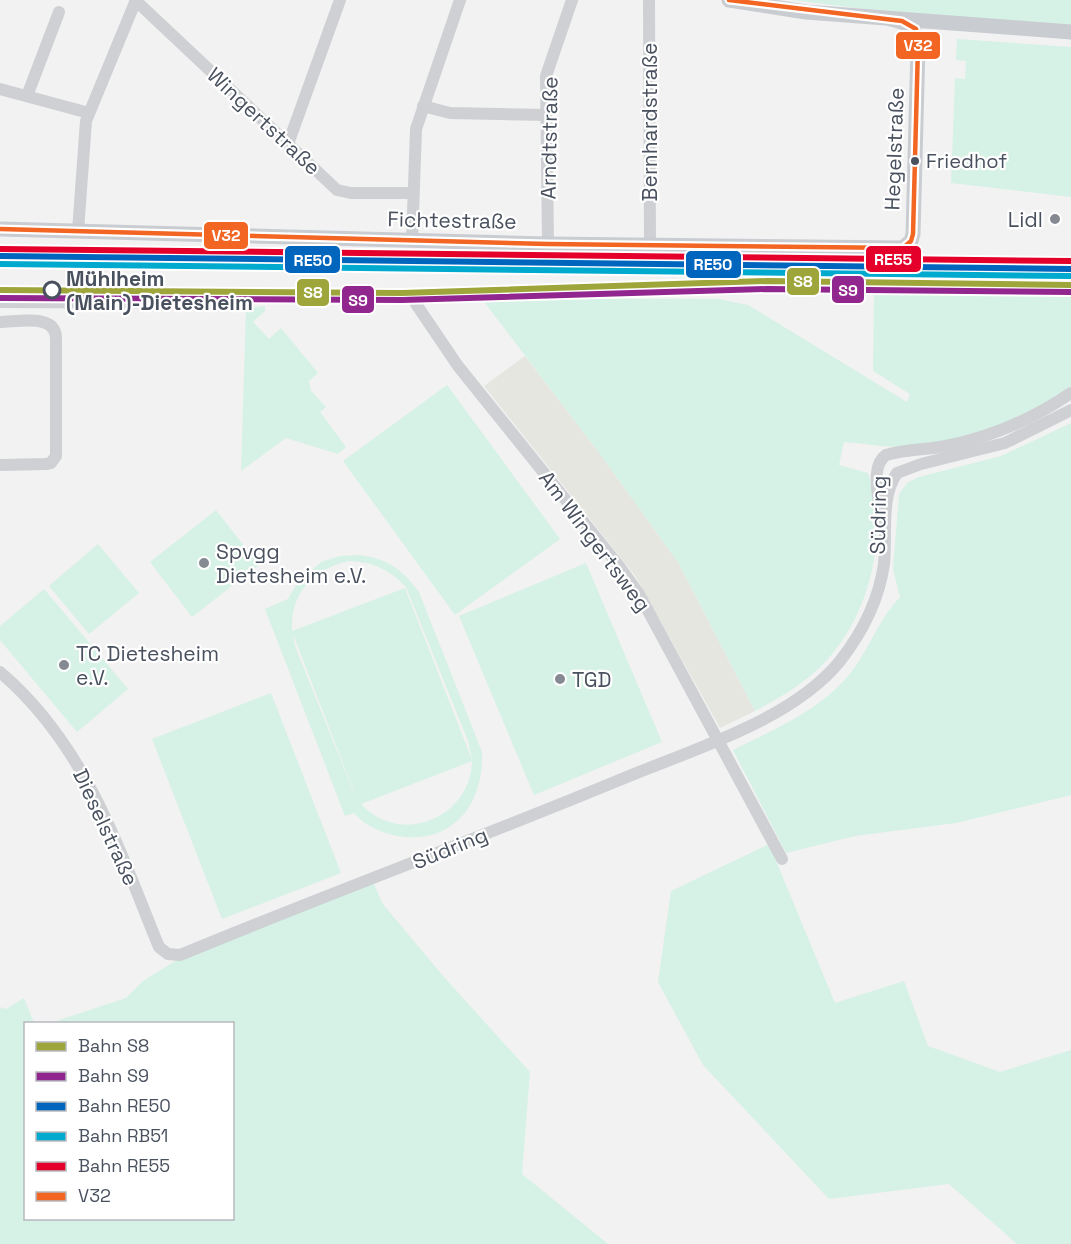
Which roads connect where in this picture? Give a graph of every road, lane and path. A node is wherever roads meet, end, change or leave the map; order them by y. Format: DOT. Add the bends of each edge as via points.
graph roads {
  1 [pos="135,0"];
  2 [pos="340,0"];
  3 [pos="460,0"];
  4 [pos="572,0"];
  5 [pos="649,0"];
  6 [pos="729,0"];
  7 [pos="60,12"];
  8 [pos="890,19"];
  9 [pos="957,23"];
  10 [pos="1071,32"];
  11 [pos="918,46"];
  12 [pos="0,89"];
  13 [pos="27,96"];
  14 [pos="423,106"];
  15 [pos="89,113"];
  16 [pos="546,115"];
  17 [pos="288,144"];
  18 [pos="413,193"];
  19 [pos="0,229"];
  20 [pos="78,231"];
  21 [pos="412,240"];
  22 [pos="548,244"];
  23 [pos="650,245"];
  24 [pos="903,248"];
  25 [pos="0,302"];
  26 [pos="246,303"];
  27 [pos="416,304"];
  28 [pos="0,322"];
  29 [pos="1071,393"];
  30 [pos="1071,410"];
  31 [pos="0,465"];
  32 [pos="0,672"];
  33 [pos="718,738"];
  34 [pos="782,859"];
  35 [pos="180,955"];
  1 -- 15 [label="street"];
  1 -- 17 [label="street, Wingertstraße"];
  2 -- 17 [label="street"];
  3 -- 14 [label="street"];
  4 -- 16 [label="street, Arndtstraße" via="546,76"];
  5 -- 23 [label="street, Bernhardstraße"];
  6 -- 8 [label="main road"];
  7 -- 13 [label="street"];
  8 -- 9 [label="main road"];
  8 -- 11 [label="main road" via="913,27"];
  9 -- 10 [label="main road"];
  9 -- 11 [label="main road" via="935,30"];
  11 -- 24 [label="main road, Hegelstraße" via="913,234 911,242"];
  12 -- 13 [label="street"];
  13 -- 15 [label="street"];
  14 -- 16 [label="street" via="450,113"];
  14 -- 18 [label="street" via="414,138"];
  15 -- 20 [label="street" via="83,141"];
  16 -- 22 [label="street, Arndtstraße"];
  17 -- 18 [label="street, Wingertstraße" via="343,193"];
  18 -- 21 [label="street"];
  19 -- 20 [label="main road, Fichtestraße"];
  20 -- 21 [label="main road, Fichtestraße"];
  21 -- 22 [label="main road, Fichtestraße"];
  22 -- 23 [label="main road, Fichtestraße"];
  23 -- 24 [label="main road, Fichtestraße"];
  25 -- 26 [label="street"];
  27 -- 33 [label="street, Am Wingertsweg" via="458,366 629,580"];
  28 -- 31 [label="street" via="47,321 56,332 56,456 46,464"];
  29 -- 33 [label="street, Südring" via="990,434 882,458 878,469 880,523 876,567 854,629 835,658 810,683"];
  30 -- 33 [label="street, Südring" via="1005,443 897,473 887,501 879,584 852,644 830,673 792,704"];
  32 -- 35 [label="street, Dieselstraße" via="39,710 71,752 97,798 159,947 168,954"];
  33 -- 34 [label="street, Am Wingertsweg"];
  33 -- 35 [label="street, Südring"];
}
